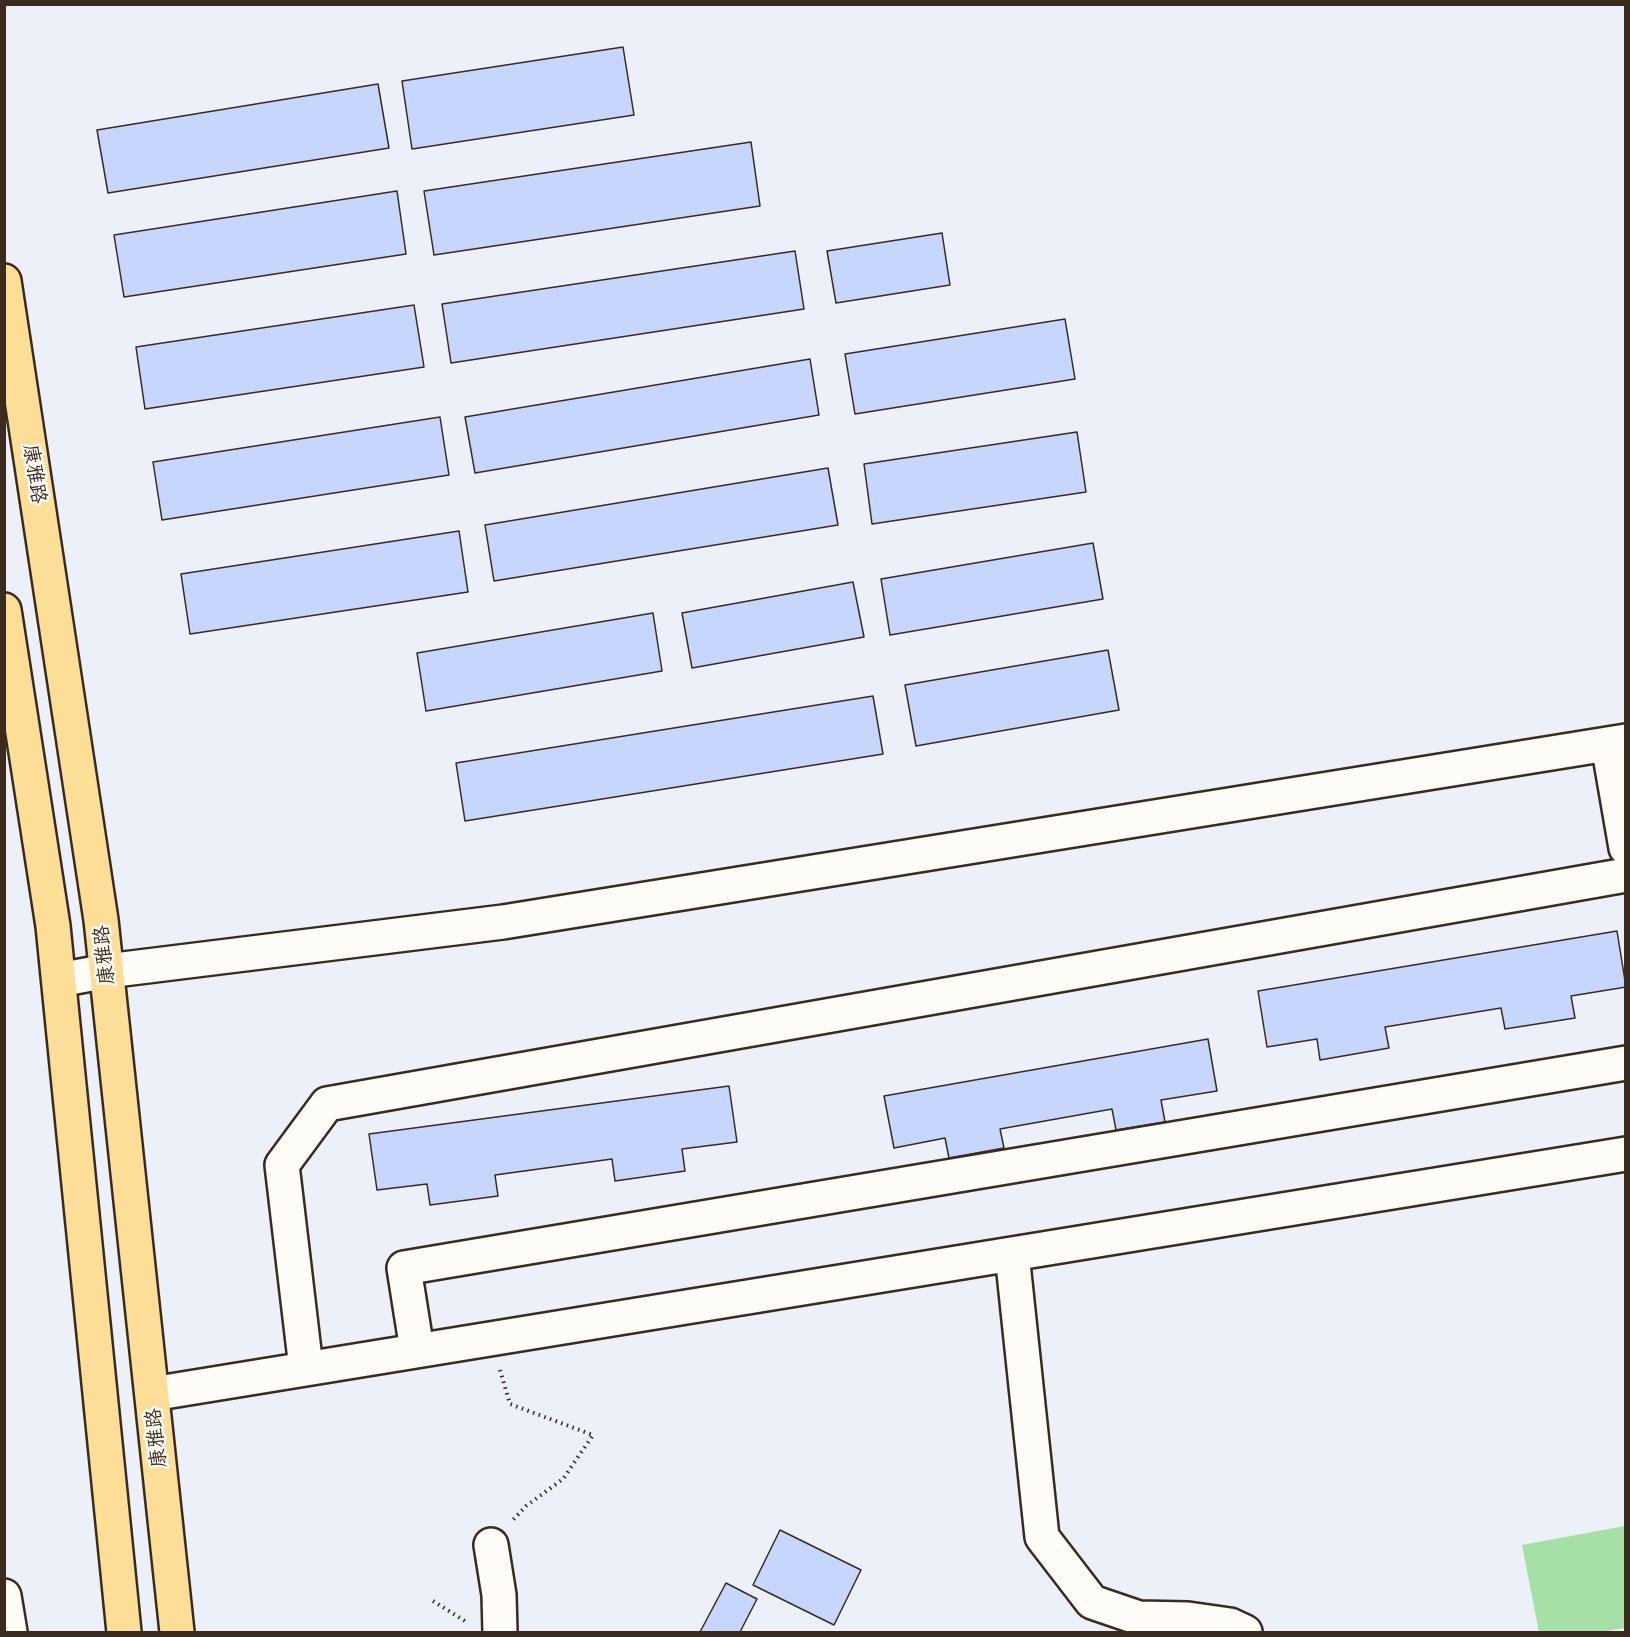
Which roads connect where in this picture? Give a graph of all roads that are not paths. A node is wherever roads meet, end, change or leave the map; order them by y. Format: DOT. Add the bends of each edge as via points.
graph roads {
  1 [pos="4,281"];
  2 [pos="4,610"];
  3 [pos="1617,742"];
  4 [pos="1626,848"];
  5 [pos="1626,875"];
  6 [pos="107,971"];
  7 [pos="59,980"];
  8 [pos="1626,1064"];
  9 [pos="1626,1154"];
  10 [pos="1012,1254"];
  11 [pos="417,1350"];
  12 [pos="306,1368"];
  13 [pos="152,1394"];
  14 [pos="491,1545"];
  15 [pos="4,1596"];
  16 [pos="10,1632"];
  17 [pos="124,1632"];
  18 [pos="177,1632"];
  19 [pos="500,1632"];
  20 [pos="1245,1632"];
  1 -- 6 [label="main road, 康雅路"];
  2 -- 7 [label="main road"];
  3 -- 4 [label="street"];
  3 -- 6 [label="street" via="503,922"];
  5 -- 12 [label="street" via="327,1104 282,1165"];
  6 -- 7 [label="street"];
  6 -- 13 [label="main road, 康雅路"];
  7 -- 17 [label="main road"];
  8 -- 11 [label="street" via="404,1268"];
  9 -- 10 [label="street"];
  10 -- 11 [label="street"];
  10 -- 20 [label="street" via="1042,1537 1092,1602 1139,1618 1188,1619 1230,1625"];
  11 -- 12 [label="street"];
  12 -- 13 [label="street"];
  13 -- 18 [label="main road, 康雅路"];
  14 -- 19 [label="street"];
  15 -- 16 [label="street"];
}
